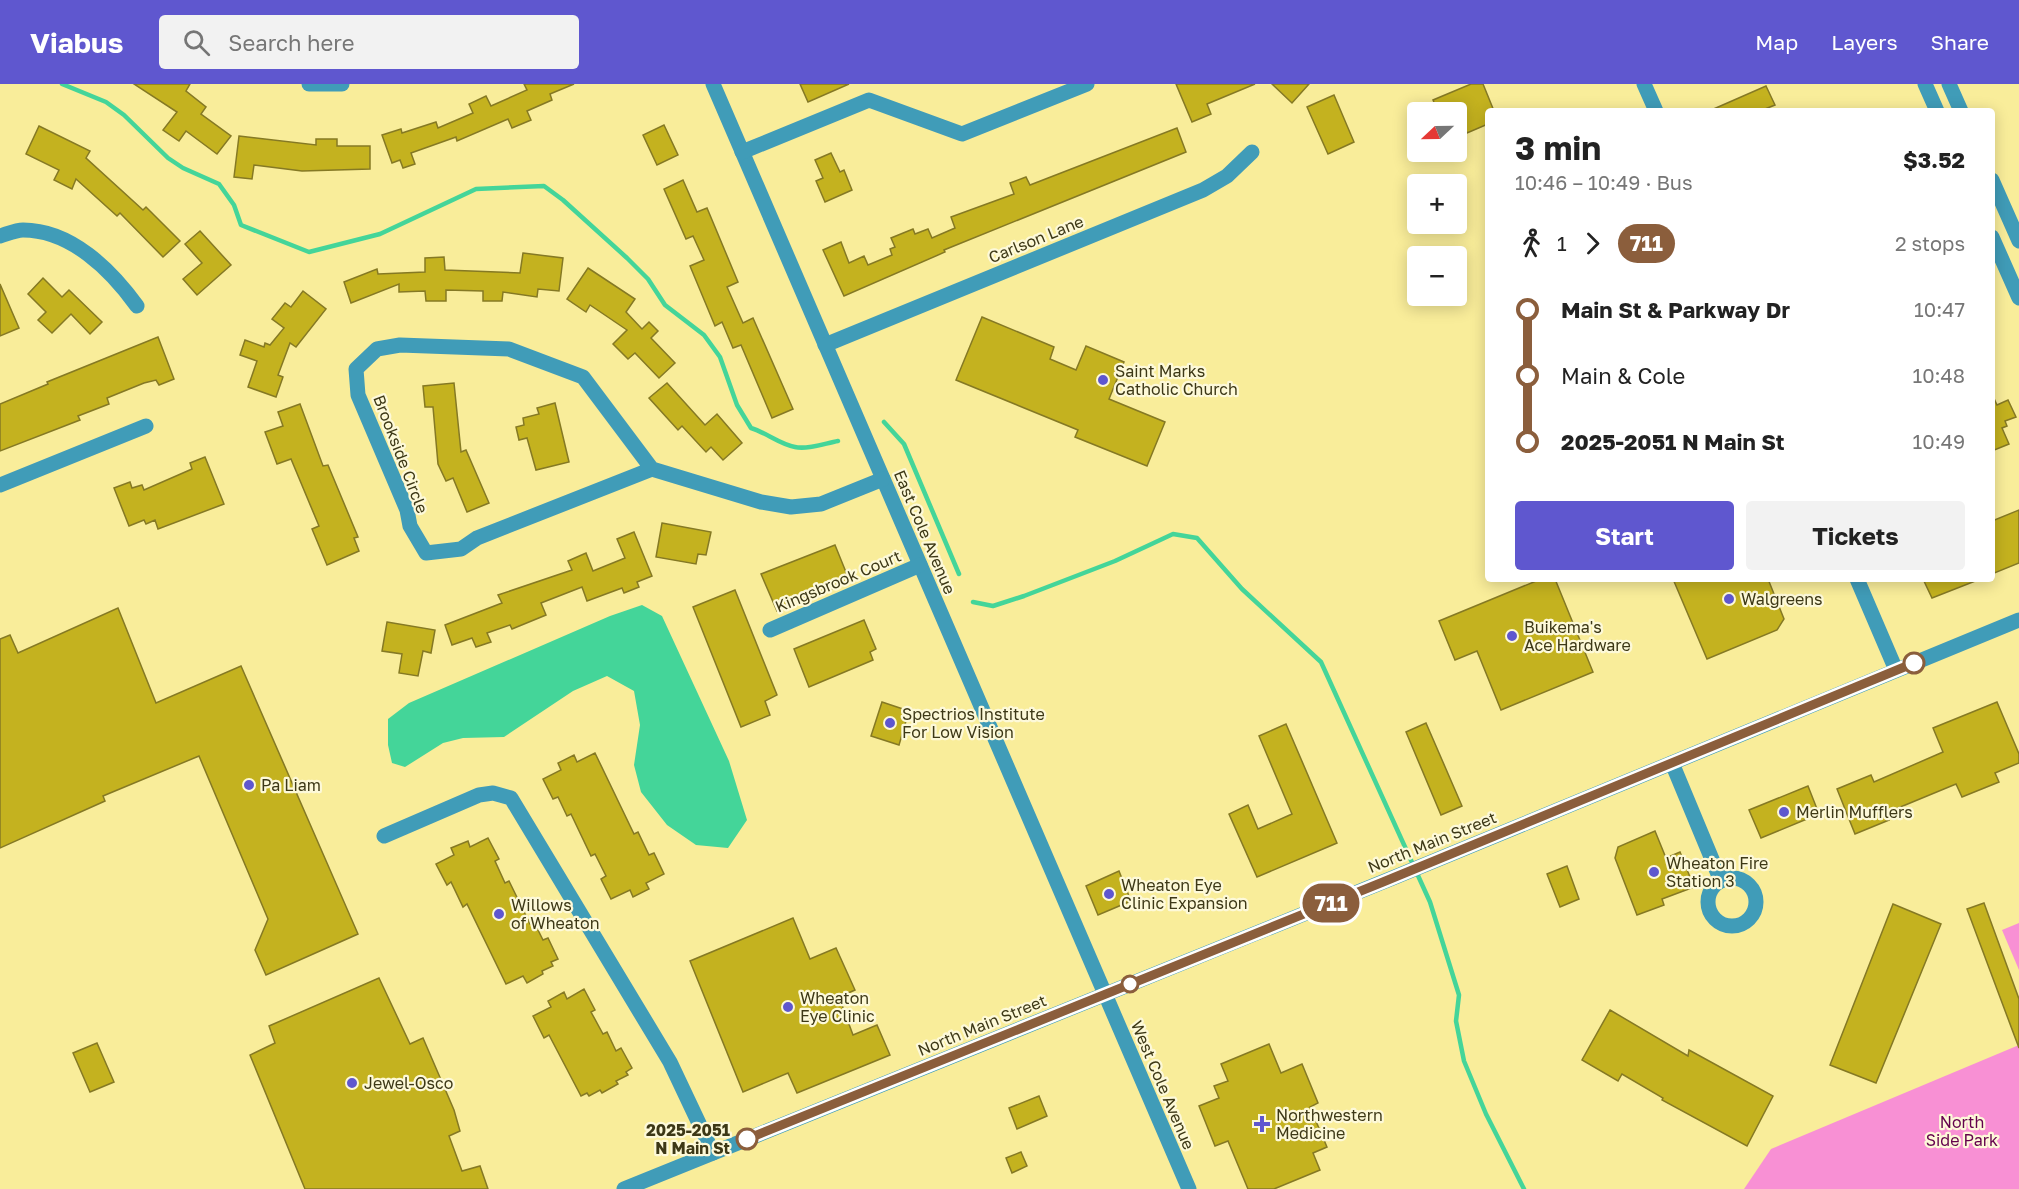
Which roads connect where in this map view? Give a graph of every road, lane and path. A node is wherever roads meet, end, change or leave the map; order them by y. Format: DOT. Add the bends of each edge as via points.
graph roads {
  1 [pos="309,84"];
  2 [pos="342,84"];
  3 [pos="713,84"];
  4 [pos="1087,84"];
  5 [pos="1925,84"];
  6 [pos="1950,84"];
  7 [pos="1649,85"];
  8 [pos="1655,108"];
  9 [pos="1936,108"];
  10 [pos="1960,108"];
  11 [pos="742,152"];
  12 [pos="1252,152"];
  13 [pos="1995,187"];
  14 [pos="0,236"];
  15 [pos="2019,241"];
  16 [pos="1995,244"];
  17 [pos="2019,298"];
  18 [pos="137,306"];
  19 [pos="825,345"];
  20 [pos="146,426"];
  21 [pos="652,469"];
  22 [pos="883,479"];
  23 [pos="0,485"];
  24 [pos="920,566"];
  25 [pos="1858,582"];
  26 [pos="2019,620"];
  27 [pos="770,630"];
  28 [pos="1896,670"];
  29 [pos="1672,763"];
  30 [pos="384,837"];
  31 [pos="1721,881"];
  32 [pos="1104,994"];
  33 [pos="713,1153"];
  34 [pos="624,1189"];
  35 [pos="1189,1189"];
  1 -- 2 [label="street"];
  3 -- 11 [label="street, East Cole Avenue"];
  4 -- 11 [label="street" via="962,134 869,100"];
  5 -- 9 [label="street"];
  6 -- 10 [label="street"];
  7 -- 8 [label="street"];
  11 -- 19 [label="street, East Cole Avenue"];
  12 -- 19 [label="street, Carlson Lane" via="1227,176 1203,190"];
  13 -- 15 [label="street"];
  14 -- 18 [label="street" via="22,230 50,234 104,265"];
  16 -- 17 [label="street"];
  19 -- 22 [label="street, East Cole Avenue"];
  20 -- 23 [label="street"];
  21 -- 21 [label="street, Brookside Circle" via="477,538 461,549 426,553 410,526 407,510 358,395 356,369 377,349 400,345 509,350 583,377"];
  21 -- 22 [label="street" via="761,502 791,507 821,504"];
  22 -- 24 [label="street, East Cole Avenue"];
  24 -- 27 [label="street, Kingsbrook Court"];
  24 -- 32 [label="street, East Cole Avenue"];
  25 -- 28 [label="street"];
  26 -- 28 [label="street, North Main Street"];
  28 -- 29 [label="street, North Main Street"];
  29 -- 31 [label="street"];
  29 -- 32 [label="street, North Main Street"];
  30 -- 33 [label="street" via="479,795 494,793 511,798 670,1062"];
  32 -- 33 [label="street, North Main Street"];
  32 -- 35 [label="street, West Cole Avenue"];
  33 -- 34 [label="street, North Main Street"];
}
